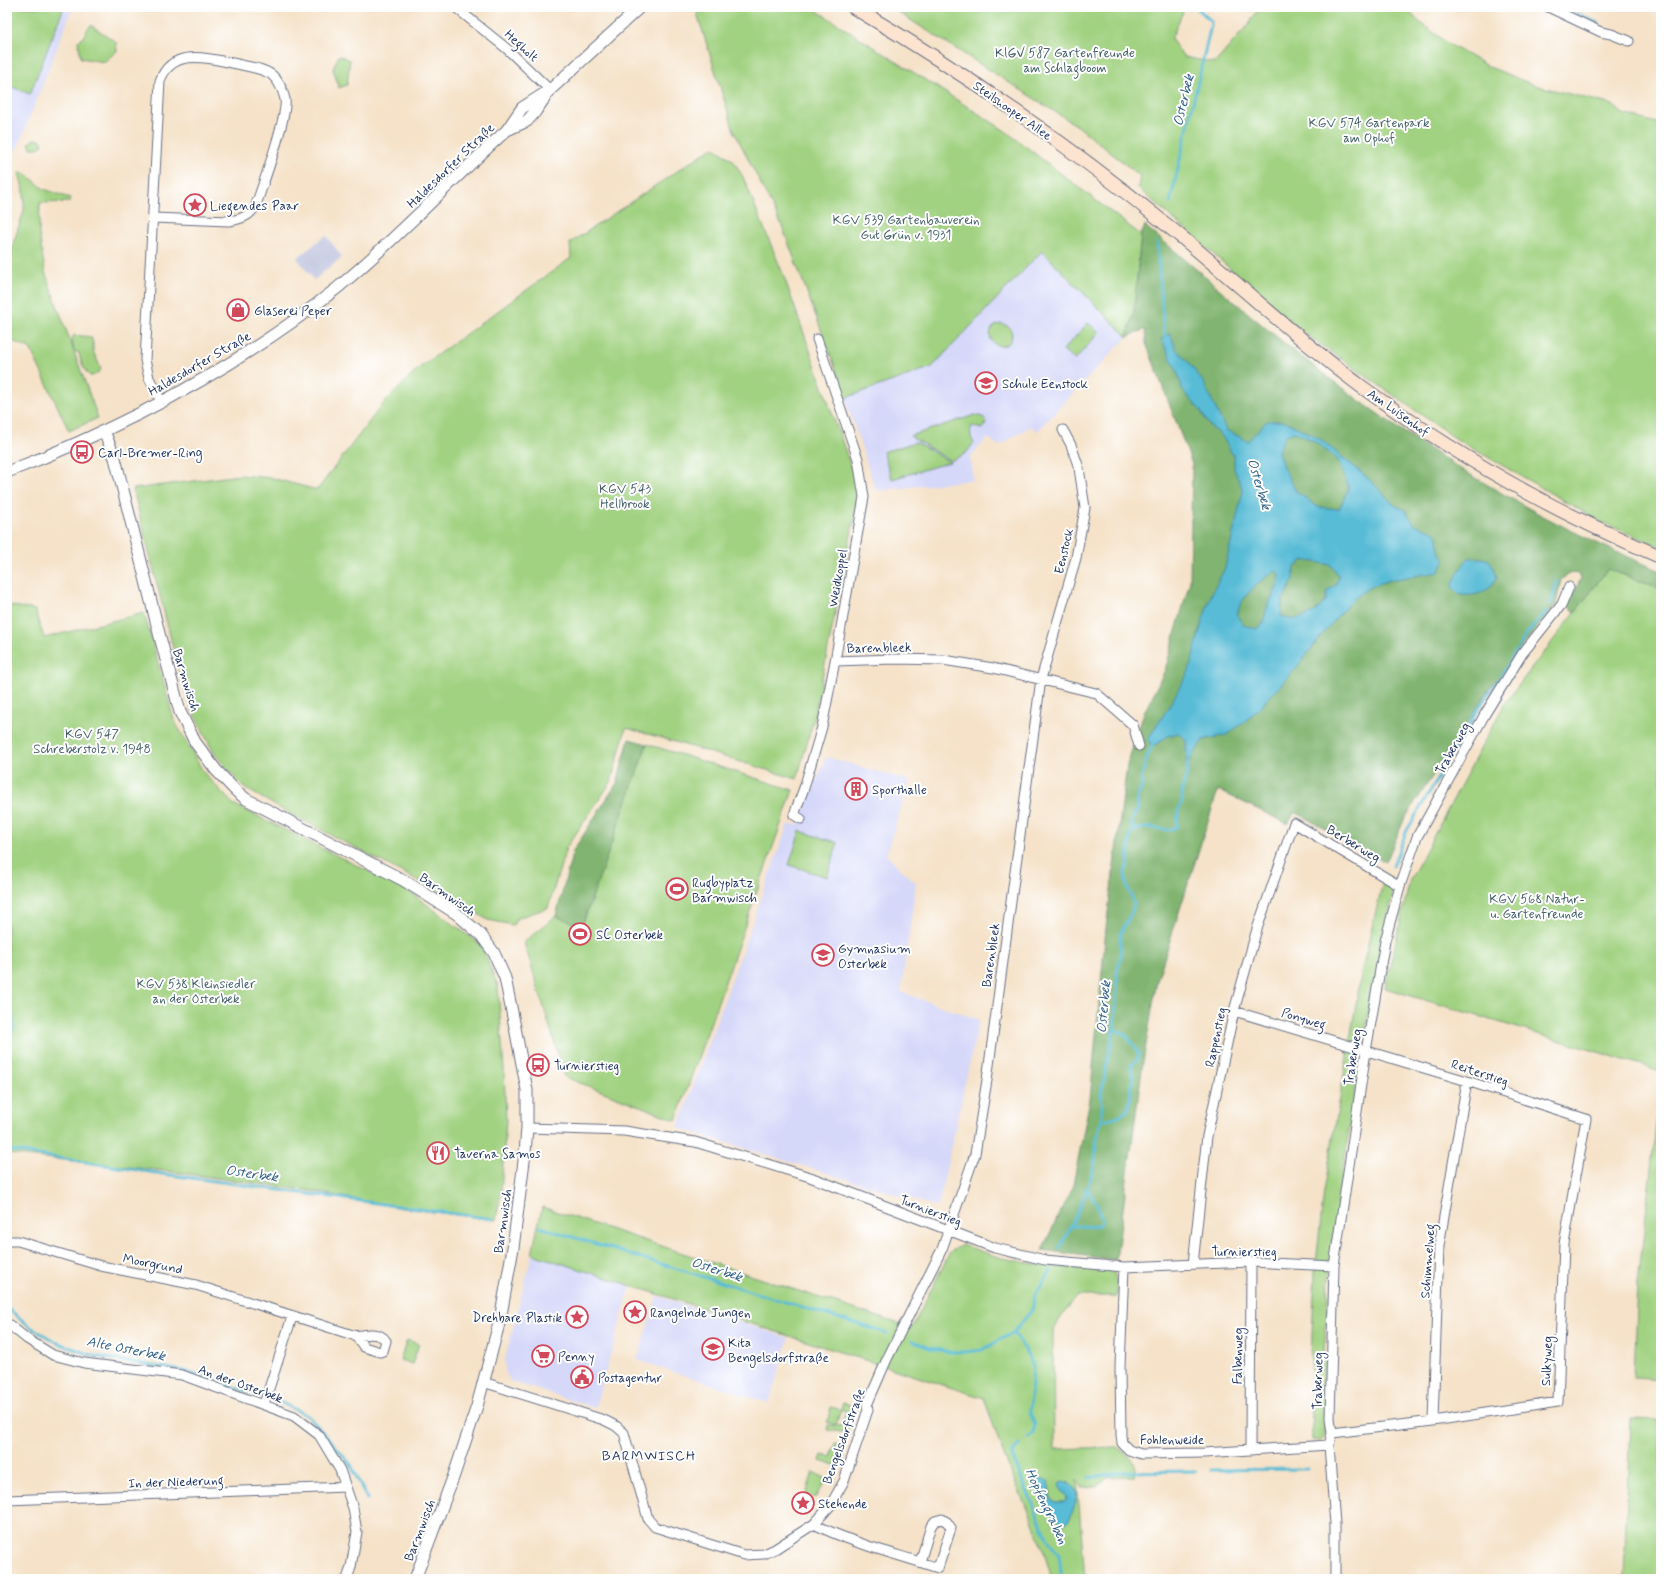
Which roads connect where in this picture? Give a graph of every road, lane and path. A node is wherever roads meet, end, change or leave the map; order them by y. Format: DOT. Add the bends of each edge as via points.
graph roads {
  1 [pos="455,7"];
  2 [pos="640,7"];
  3 [pos="853,7"];
  4 [pos="1548,7"];
  5 [pos="1629,42"];
  6 [pos="550,90"];
  7 [pos="153,218"];
  8 [pos="1166,224"];
  9 [pos="817,339"];
  10 [pos="161,401"];
  11 [pos="1062,430"];
  12 [pos="104,431"];
  13 [pos="7,472"];
  14 [pos="1661,557"];
  15 [pos="1569,587"];
  16 [pos="835,661"];
  17 [pos="1041,679"];
  18 [pos="1139,746"];
  19 [pos="801,819"];
  20 [pos="1294,823"];
  21 [pos="1400,886"];
  22 [pos="1234,1011"];
  23 [pos="1366,1051"];
  24 [pos="1467,1081"];
  25 [pos="1586,1119"];
  26 [pos="527,1128"];
  27 [pos="950,1231"];
  28 [pos="7,1241"];
  29 [pos="1251,1262"];
  30 [pos="1193,1264"];
  31 [pos="1334,1266"];
  32 [pos="1124,1267"];
  33 [pos="292,1317"];
  34 [pos="7,1323"];
  35 [pos="356,1336"];
  36 [pos="483,1382"];
  37 [pos="264,1404"];
  38 [pos="1433,1421"];
  39 [pos="1332,1433"];
  40 [pos="1329,1446"];
  41 [pos="1250,1450"];
  42 [pos="346,1487"];
  43 [pos="7,1500"];
  44 [pos="814,1524"];
  45 [pos="920,1562"];
  46 [pos="347,1579"];
  47 [pos="415,1579"];
  48 [pos="1335,1579"];
  1 -- 6 [label="street, Hegholt" via="506,48"];
  2 -- 6 [label="street, Haldesdorfer Straße"];
  3 -- 8 [label="main road, Steilshooper Allee" via="947,65 1024,117"];
  4 -- 5 [label="street"];
  6 -- 10 [label="street, Haldesdorfer Straße" via="518,112 507,130 390,242 316,304 246,353"];
  7 -- 7 [label="street" via="159,89 161,78 166,71 178,61 198,57 259,69 272,75 285,99 284,115 252,212 241,219 229,221"];
  7 -- 10 [label="street" via="145,360 149,378"];
  8 -- 14 [label="main road, Am Luisenhof" via="1309,346 1424,430 1530,495"];
  9 -- 16 [label="street, Weidkoppel" via="858,459 864,497"];
  10 -- 12 [label="street, Haldesdorfer Straße"];
  11 -- 17 [label="street, Eenstock" via="1071,445 1079,468 1085,508 1076,558"];
  12 -- 13 [label="street, Haldesdorfer Straße"];
  12 -- 26 [label="street, Barmwisch" via="115,458 180,712 195,742 216,770 246,799 403,880 457,914 481,935 494,953 505,978 527,1090"];
  15 -- 21 [label="street, Traberweg" via="1562,604 1522,654 1485,714 1417,837"];
  16 -- 17 [label="street, Barenbleek" via="943,660"];
  16 -- 19 [label="street, Weidkoppel" via="822,727 794,815"];
  17 -- 18 [label="street, Barenbleek" via="1096,693 1133,725"];
  17 -- 27 [label="street, Barenbleek" via="975,1154"];
  20 -- 21 [label="street, Berberweg"];
  20 -- 22 [label="street, Rappenstieg" via="1256,929"];
  21 -- 23 [label="street, Traberweg" via="1385,941"];
  22 -- 23 [label="street, Ponyweg"];
  22 -- 30 [label="street, Rappenstieg" via="1207,1136"];
  23 -- 24 [label="street, Reiterstieg"];
  23 -- 31 [label="street, Traberweg"];
  24 -- 25 [label="street, Reiterstieg"];
  24 -- 38 [label="street, Schimmelweg" via="1439,1246"];
  25 -- 38 [label="street, Sulkyweg" via="1564,1244 1558,1402"];
  26 -- 27 [label="street, Turnierstieg" via="624,1131 695,1142 810,1177"];
  26 -- 36 [label="street, Barmwisch" via="512,1252 500,1320"];
  27 -- 32 [label="street, Turnierstieg" via="995,1248 1045,1260"];
  27 -- 44 [label="street, Bengelsdorfstraße" via="867,1405 868,1410 844,1481 830,1506"];
  28 -- 33 [label="street, Moorgrund" via="18,1241 101,1266 196,1285"];
  29 -- 30 [label="street, Turnierstieg"];
  29 -- 31 [label="street, Turnierstieg"];
  29 -- 41 [label="street, Falbenweg"];
  30 -- 32 [label="street, Turnierstieg"];
  31 -- 39 [label="street, Traberweg" via="1330,1358"];
  32 -- 41 [label="street, Fohlenweide" via="1120,1367 1122,1443 1129,1450 1141,1454"];
  33 -- 35 [label="street, Moorgrund"];
  33 -- 37 [label="street"];
  34 -- 37 [label="street, An der Osterbek" via="53,1355 84,1363 182,1375"];
  36 -- 44 [label="street, Bengelsdorfstraße" via="616,1426 624,1433 648,1519 655,1527 744,1555 764,1554"];
  36 -- 47 [label="street, Barmwisch" via="457,1468"];
  37 -- 42 [label="street, An der Osterbek" via="294,1416 319,1435 340,1470"];
  38 -- 39 [label="street, Sulkyweg"];
  39 -- 40 [label="street, Traberweg"];
  40 -- 41 [label="street, Fohlenweide"];
  40 -- 48 [label="street, Traberweg"];
  42 -- 43 [label="street, In der Niederung"];
  42 -- 46 [label="street, An der Osterbek" via="357,1532"];
  44 -- 45 [label="street" via="834,1534"];
  45 -- 45 [label="street" via="938,1568 952,1528 942,1519 935,1521 931,1526"];
}
